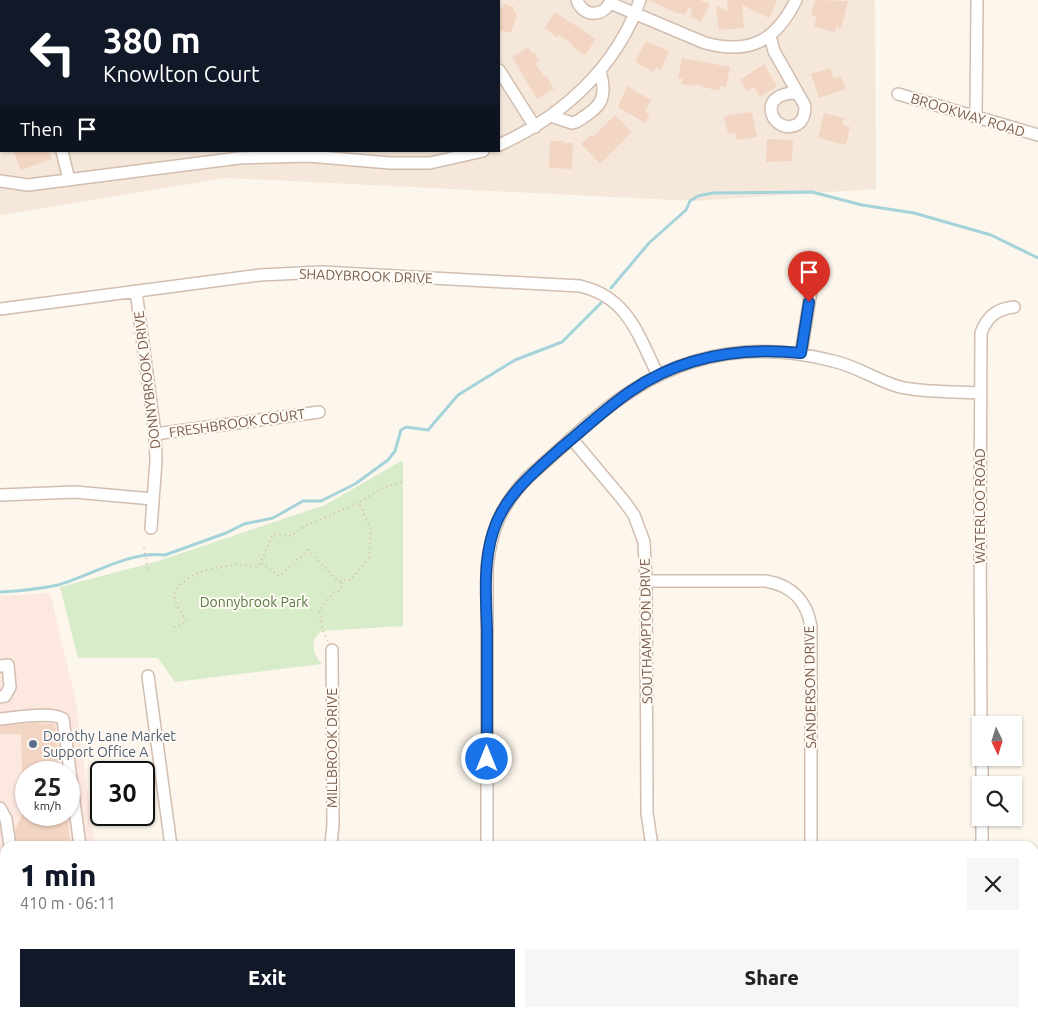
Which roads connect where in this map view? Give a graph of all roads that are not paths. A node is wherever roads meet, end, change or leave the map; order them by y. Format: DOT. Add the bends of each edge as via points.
graph roads {
  1 [pos="577,0"];
  2 [pos="640,0"];
  3 [pos="796,0"];
  4 [pos="977,0"];
  5 [pos="611,1"];
  6 [pos="634,13"];
  7 [pos="770,36"];
  8 [pos="600,71"];
  9 [pos="500,72"];
  10 [pos="500,89"];
  11 [pos="512,93"];
  12 [pos="796,93"];
  13 [pos="898,94"];
  14 [pos="551,116"];
  15 [pos="976,117"];
  16 [pos="535,127"];
  17 [pos="1038,135"];
  18 [pos="500,144"];
  19 [pos="62,152"];
  20 [pos="478,152"];
  21 [pos="331,154"];
  22 [pos="209,156"];
  23 [pos="70,180"];
  24 [pos="0,181"];
  25 [pos="812,285"];
  26 [pos="136,292"];
  27 [pos="1014,308"];
  28 [pos="0,309"];
  29 [pos="801,353"];
  30 [pos="658,375"];
  31 [pos="980,393"];
  32 [pos="319,412"];
  33 [pos="155,434"];
  34 [pos="572,439"];
  35 [pos="0,495"];
  36 [pos="153,499"];
  37 [pos="151,528"];
  38 [pos="646,581"];
  39 [pos="332,650"];
  40 [pos="0,666"];
  41 [pos="148,676"];
  42 [pos="0,697"];
  43 [pos="981,716"];
  44 [pos="0,718"];
  45 [pos="0,808"];
  46 [pos="982,826"];
  47 [pos="9,841"];
  48 [pos="79,841"];
  49 [pos="170,841"];
  50 [pos="331,841"];
  51 [pos="487,841"];
  52 [pos="651,841"];
  53 [pos="812,841"];
  54 [pos="982,841"];
  1 -- 5 [label="street" via="582,9 594,14 607,8"];
  2 -- 6 [label="street"];
  3 -- 7 [label="street" via="782,24"];
  4 -- 15 [label="street"];
  5 -- 6 [label="street"];
  6 -- 7 [label="street" via="714,46 753,44"];
  6 -- 8 [label="street"];
  7 -- 12 [label="street" via="774,51"];
  8 -- 14 [label="street"];
  8 -- 14 [label="street" via="604,91 601,102 576,122"];
  9 -- 11 [label="street"];
  10 -- 11 [label="street"];
  11 -- 16 [label="street"];
  13 -- 15 [label="street, BROOKWAY ROAD"];
  14 -- 16 [label="street"];
  15 -- 17 [label="street, BROOKWAY ROAD"];
  16 -- 18 [label="street"];
  19 -- 23 [label="street"];
  20 -- 21 [label="street" via="430,162 390,163"];
  21 -- 22 [label="street"];
  22 -- 23 [label="street"];
  23 -- 24 [label="street" via="28,186"];
  25 -- 29 [label="street"];
  26 -- 28 [label="street, SHADYBROOK DRIVE"];
  26 -- 30 [label="street, SHADYBROOK DRIVE" via="260,275 322,272 580,286 604,294 622,309"];
  26 -- 33 [label="street, DONNYBROOK DRIVE"];
  27 -- 31 [label="street, WATERLOO ROAD" via="996,312 984,323"];
  29 -- 30 [label="street" via="735,352 702,359"];
  29 -- 31 [label="street" via="836,361 900,387"];
  30 -- 34 [label="street" via="617,401"];
  31 -- 43 [label="street, WATERLOO ROAD"];
  32 -- 33 [label="street, FRESHBROOK COURT"];
  33 -- 36 [label="street, DONNYBROOK DRIVE"];
  34 -- 38 [label="street, SOUTHAMPTON DRIVE" via="634,515 644,542"];
  34 -- 51 [label="street" via="516,490 499,516 489,550 486,568"];
  35 -- 36 [label="street" via="75,492"];
  36 -- 37 [label="street, DONNYBROOK DRIVE"];
  38 -- 52 [label="street, SOUTHAMPTON DRIVE" via="647,813"];
  38 -- 53 [label="street, SANDERSON DRIVE" via="779,583 798,597 804,606 811,627"];
  39 -- 50 [label="street, MILLBROOK DRIVE"];
  40 -- 42 [label="street" via="8,665 10,687 5,696"];
  41 -- 49 [label="street"];
  44 -- 48 [label="street" via="59,716 63,719"];
  45 -- 47 [label="street" via="6,819"];
  46 -- 54 [label="street"];
}
